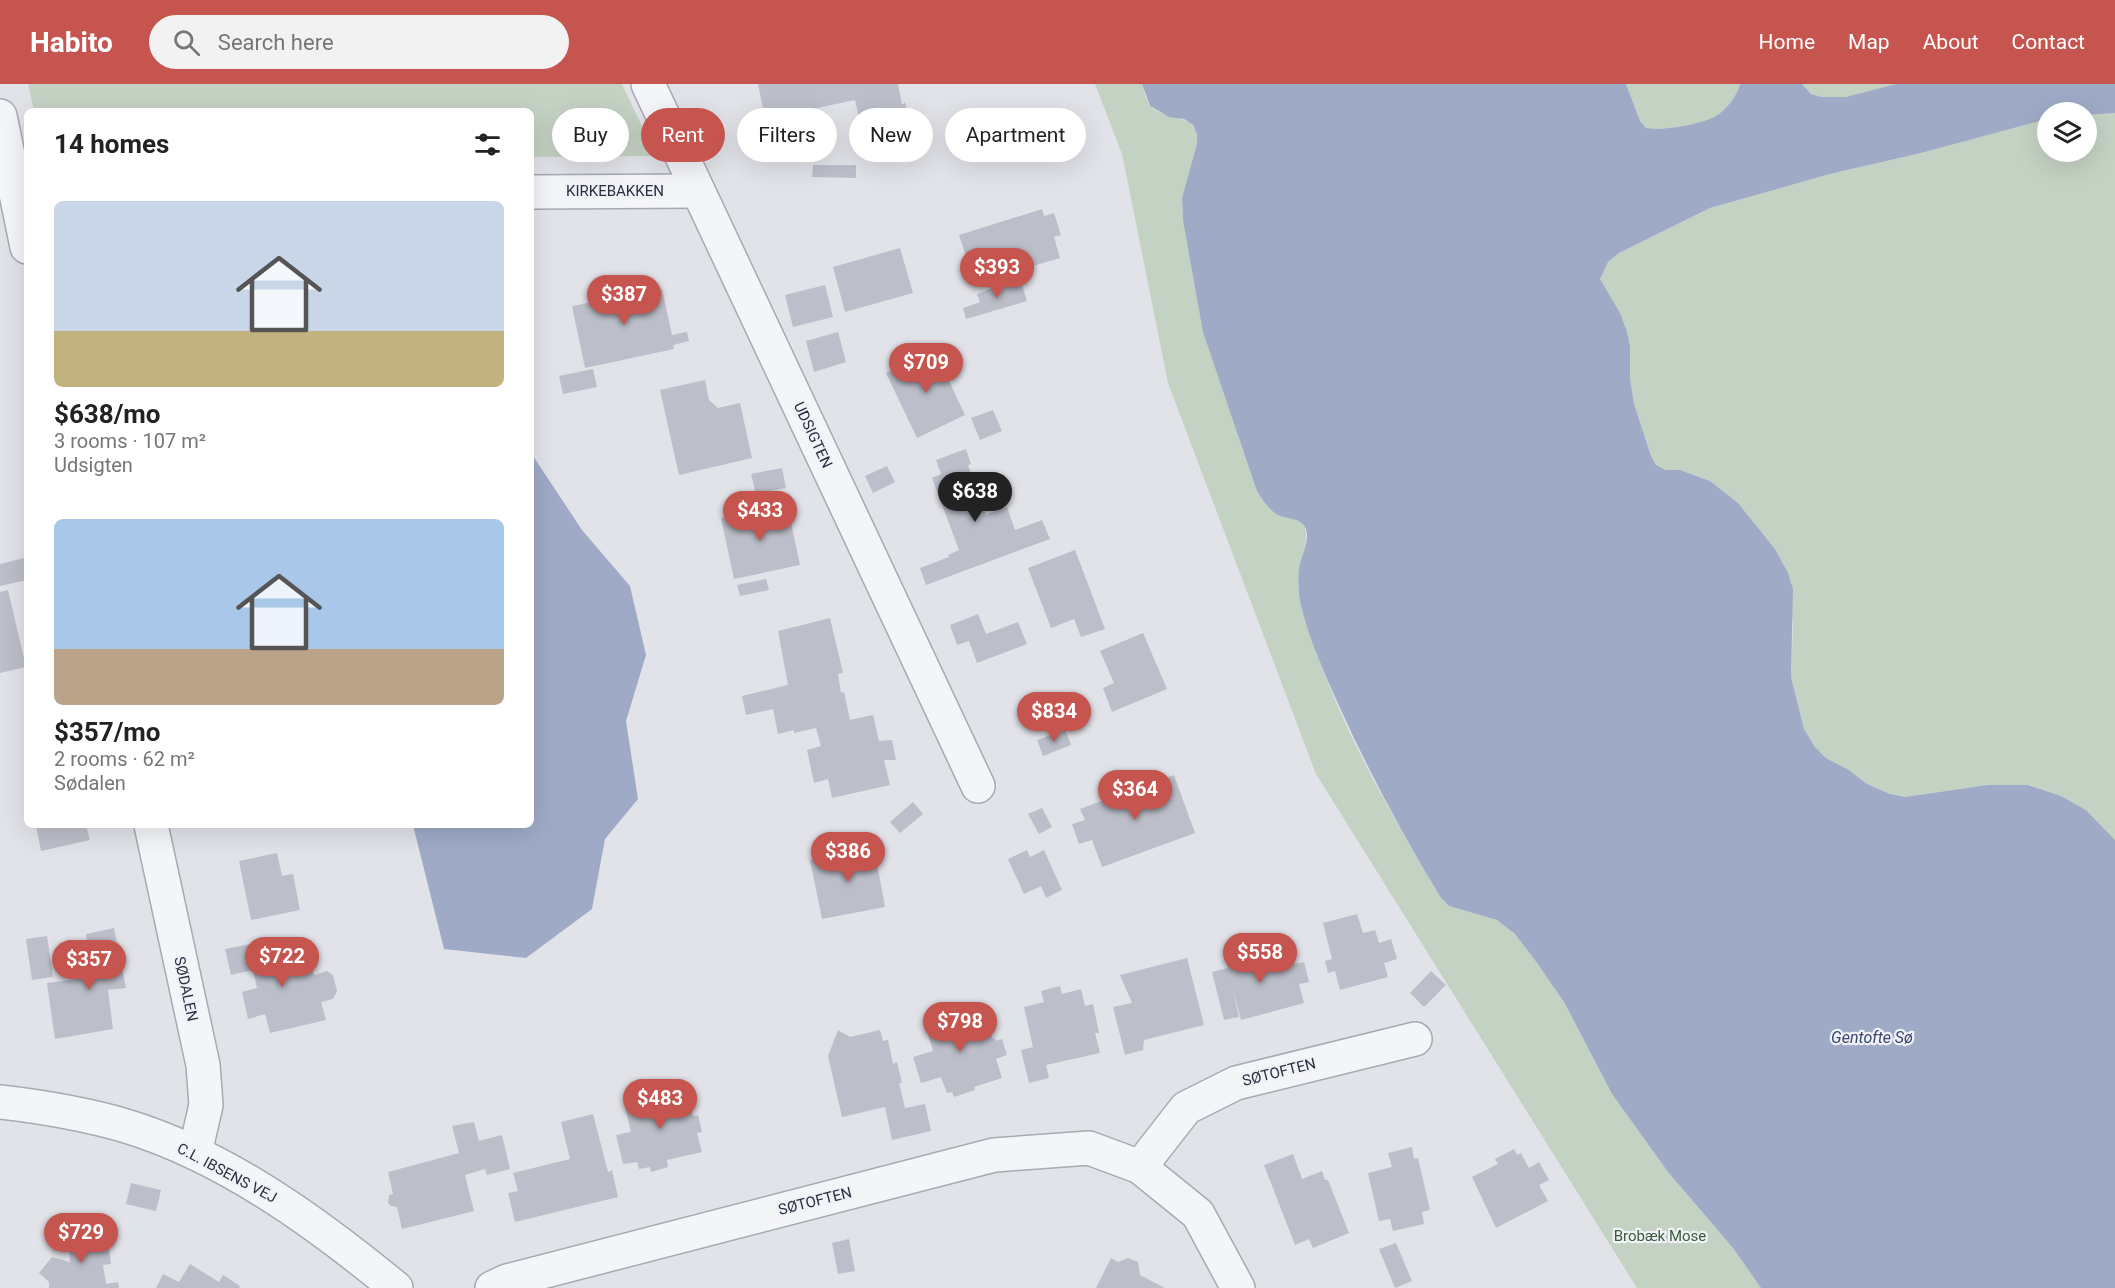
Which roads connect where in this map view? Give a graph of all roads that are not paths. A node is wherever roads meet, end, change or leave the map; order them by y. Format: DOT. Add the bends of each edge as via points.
graph roads {
  1 [pos="648,84"];
  2 [pos="0,116"];
  3 [pos="698,191"];
  4 [pos="534,192"];
  5 [pos="14,195"];
  6 [pos="24,235"];
  7 [pos="978,786"];
  8 [pos="152,828"];
  9 [pos="1415,1039"];
  10 [pos="0,1101"];
  11 [pos="195,1153"];
  12 [pos="1140,1167"];
  13 [pos="396,1288"];
  14 [pos="492,1288"];
  15 [pos="1238,1288"];
  1 -- 3 [label="street, UDSIGTEN"];
  2 -- 5 [label="street"];
  3 -- 4 [label="street, KIRKEBAKKEN"];
  3 -- 7 [label="street, UDSIGTEN"];
  5 -- 6 [label="street"];
  8 -- 11 [label="street, SØDALEN" via="202,1065 206,1105"];
  9 -- 12 [label="street, SØTOFTEN" via="1236,1083 1186,1108"];
  10 -- 11 [label="street, C.L. IBSENS VEJ" via="127,1126"];
  11 -- 13 [label="street, C.L. IBSENS VEJ" via="282,1202"];
  12 -- 14 [label="street, SØTOFTEN" via="1089,1148 994,1155"];
  12 -- 15 [label="street, SØTOFTEN" via="1198,1214"];
}
